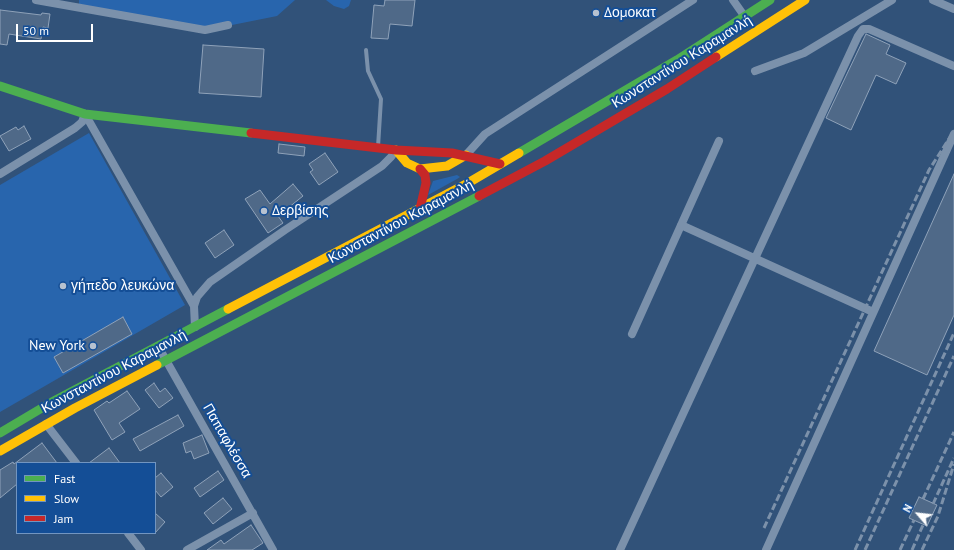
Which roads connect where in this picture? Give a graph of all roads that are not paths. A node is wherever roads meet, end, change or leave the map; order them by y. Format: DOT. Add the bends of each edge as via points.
graph roads {
  1 [pos="36,0"];
  2 [pos="692,0"];
  3 [pos="733,0"];
  4 [pos="770,0"];
  5 [pos="805,0"];
  6 [pos="892,0"];
  7 [pos="933,0"];
  8 [pos="954,9"];
  9 [pos="745,17"];
  10 [pos="228,25"];
  11 [pos="366,50"];
  12 [pos="954,66"];
  13 [pos="755,71"];
  14 [pos="0,86"];
  15 [pos="85,114"];
  16 [pos="954,134"];
  17 [pos="719,141"];
  18 [pos="378,148"];
  19 [pos="396,150"];
  20 [pos="466,155"];
  21 [pos="500,164"];
  22 [pos="420,170"];
  23 [pos="0,174"];
  24 [pos="420,209"];
  25 [pos="681,226"];
  26 [pos="754,260"];
  27 [pos="194,306"];
  28 [pos="873,312"];
  29 [pos="194,327"];
  30 [pos="632,334"];
  31 [pos="158,346"];
  32 [pos="166,361"];
  33 [pos="46,424"];
  34 [pos="0,433"];
  35 [pos="0,450"];
  36 [pos="75,462"];
  37 [pos="253,514"];
  38 [pos="129,534"];
  39 [pos="141,550"];
  40 [pos="187,550"];
  41 [pos="273,550"];
  42 [pos="620,550"];
  43 [pos="766,550"];
  1 -- 10 [label="street" via="205,30"];
  2 -- 20 [label="street" via="485,134"];
  3 -- 9 [label="street"];
  4 -- 9 [label="main road, Κωνσταντίνου Καραμανλή"];
  5 -- 32 [label="main road, Κωνσταντίνου Καραμανλή" via="686,78 544,161"];
  6 -- 13 [label="street" via="804,53"];
  7 -- 8 [label="street"];
  9 -- 21 [label="main road, Κωνσταντίνου Καραμανλή"];
  11 -- 18 [label="lane" via="368,71 381,99"];
  12 -- 26 [label="street" via="869,29 862,29"];
  14 -- 15 [label="main road"];
  15 -- 18 [label="main road"];
  15 -- 23 [label="street" via="82,122 75,128"];
  15 -- 27 [label="street"];
  16 -- 28 [label="street"];
  17 -- 25 [label="street"];
  18 -- 19 [label="main road"];
  19 -- 20 [label="main road"];
  19 -- 22 [label="main road" via="407,163"];
  19 -- 27 [label="street" via="382,166 210,282 197,297"];
  20 -- 21 [label="main road"];
  20 -- 22 [label="main road" via="447,166"];
  21 -- 24 [label="main road, Κωνσταντίνου Καραμανλή"];
  22 -- 24 [label="main road" via="425,175 426,183"];
  24 -- 29 [label="main road, Κωνσταντίνου Καραμανλή"];
  25 -- 26 [label="street"];
  25 -- 30 [label="street"];
  26 -- 28 [label="street"];
  26 -- 42 [label="street"];
  27 -- 29 [label="street"];
  28 -- 43 [label="street"];
  29 -- 31 [label="main road, Κωνσταντίνου Καραμανλή"];
  31 -- 32 [label="street, Παπαφλέσσα"];
  31 -- 34 [label="main road, Κωνσταντίνου Καραμανλή" via="52,402"];
  32 -- 33 [label="main road, Κωνσταντίνου Καραμανλή"];
  32 -- 37 [label="street, Παπαφλέσσα"];
  33 -- 35 [label="main road, Κωνσταντίνου Καραμανλή"];
  33 -- 36 [label="street"];
  37 -- 40 [label="street"];
  37 -- 41 [label="street, Παπαφλέσσα"];
  38 -- 39 [label="street"];
}
